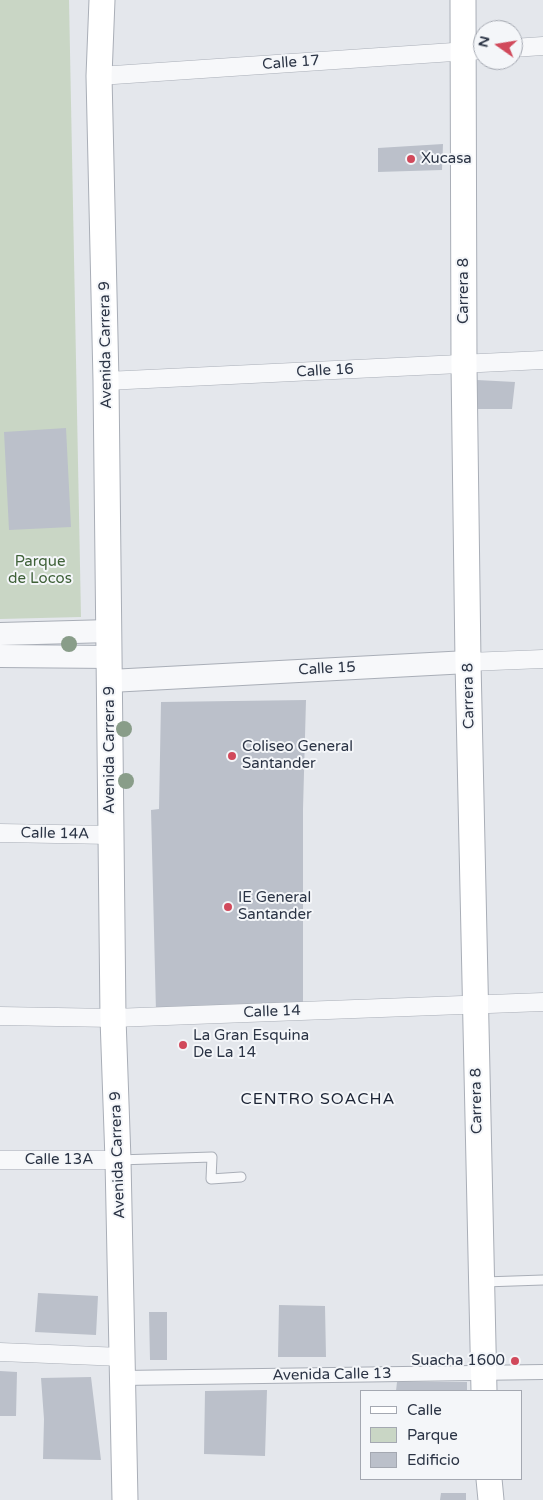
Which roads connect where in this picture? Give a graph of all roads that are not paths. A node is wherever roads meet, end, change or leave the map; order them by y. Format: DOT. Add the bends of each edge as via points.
graph roads {
  1 [pos="102,0"];
  2 [pos="463,0"];
  3 [pos="543,46"];
  4 [pos="523,47"];
  5 [pos="473,50"];
  6 [pos="99,76"];
  7 [pos="543,360"];
  8 [pos="464,365"];
  9 [pos="106,381"];
  10 [pos="110,631"];
  11 [pos="0,634"];
  12 [pos="0,656"];
  13 [pos="543,659"];
  14 [pos="468,662"];
  15 [pos="110,669"];
  16 [pos="0,833"];
  17 [pos="111,835"];
  18 [pos="543,1002"];
  19 [pos="475,1004"];
  20 [pos="0,1016"];
  21 [pos="114,1018"];
  22 [pos="0,1160"];
  23 [pos="118,1160"];
  24 [pos="240,1177"];
  25 [pos="543,1280"];
  26 [pos="481,1282"];
  27 [pos="0,1352"];
  28 [pos="122,1368"];
  29 [pos="543,1372"];
  30 [pos="483,1382"];
  31 [pos="489,1480"];
  32 [pos="125,1500"];
  33 [pos="491,1500"];
  1 -- 6 [label="main road, Avenida Carrera 9"];
  2 -- 5 [label="main road, Carrera 8"];
  3 -- 4 [label="street"];
  5 -- 6 [label="street, Calle 17"];
  5 -- 8 [label="main road, Carrera 8"];
  6 -- 9 [label="main road, Avenida Carrera 9"];
  7 -- 8 [label="street, Calle 16"];
  8 -- 9 [label="street, Calle 16"];
  8 -- 14 [label="main road, Carrera 8"];
  9 -- 10 [label="main road, Avenida Carrera 9"];
  10 -- 11 [label="street"];
  10 -- 15 [label="main road, Avenida Carrera 9"];
  12 -- 15 [label="street, Calle 15"];
  13 -- 14 [label="street, Calle 15"];
  14 -- 15 [label="street, Calle 15"];
  14 -- 19 [label="main road, Carrera 8"];
  15 -- 17 [label="main road, Avenida Carrera 9"];
  16 -- 17 [label="street, Calle 14A"];
  17 -- 21 [label="main road, Avenida Carrera 9"];
  18 -- 19 [label="street, Calle 14"];
  19 -- 21 [label="street, Calle 14"];
  19 -- 26 [label="main road, Carrera 8"];
  20 -- 21 [label="street, Calle 14"];
  21 -- 23 [label="main road, Avenida Carrera 9"];
  22 -- 23 [label="street, Calle 13A"];
  23 -- 24 [label="lane" via="212,1157 211,1179"];
  23 -- 28 [label="main road, Avenida Carrera 9"];
  25 -- 26 [label="lane"];
  26 -- 30 [label="main road, Carrera 8"];
  27 -- 28 [label="street, Avenida Calle 13"];
  28 -- 30 [label="street, Avenida Calle 13"];
  28 -- 32 [label="main road, Avenida Carrera 9"];
  29 -- 30 [label="street, Avenida Calle 13"];
  31 -- 33 [label="main road"];
}
